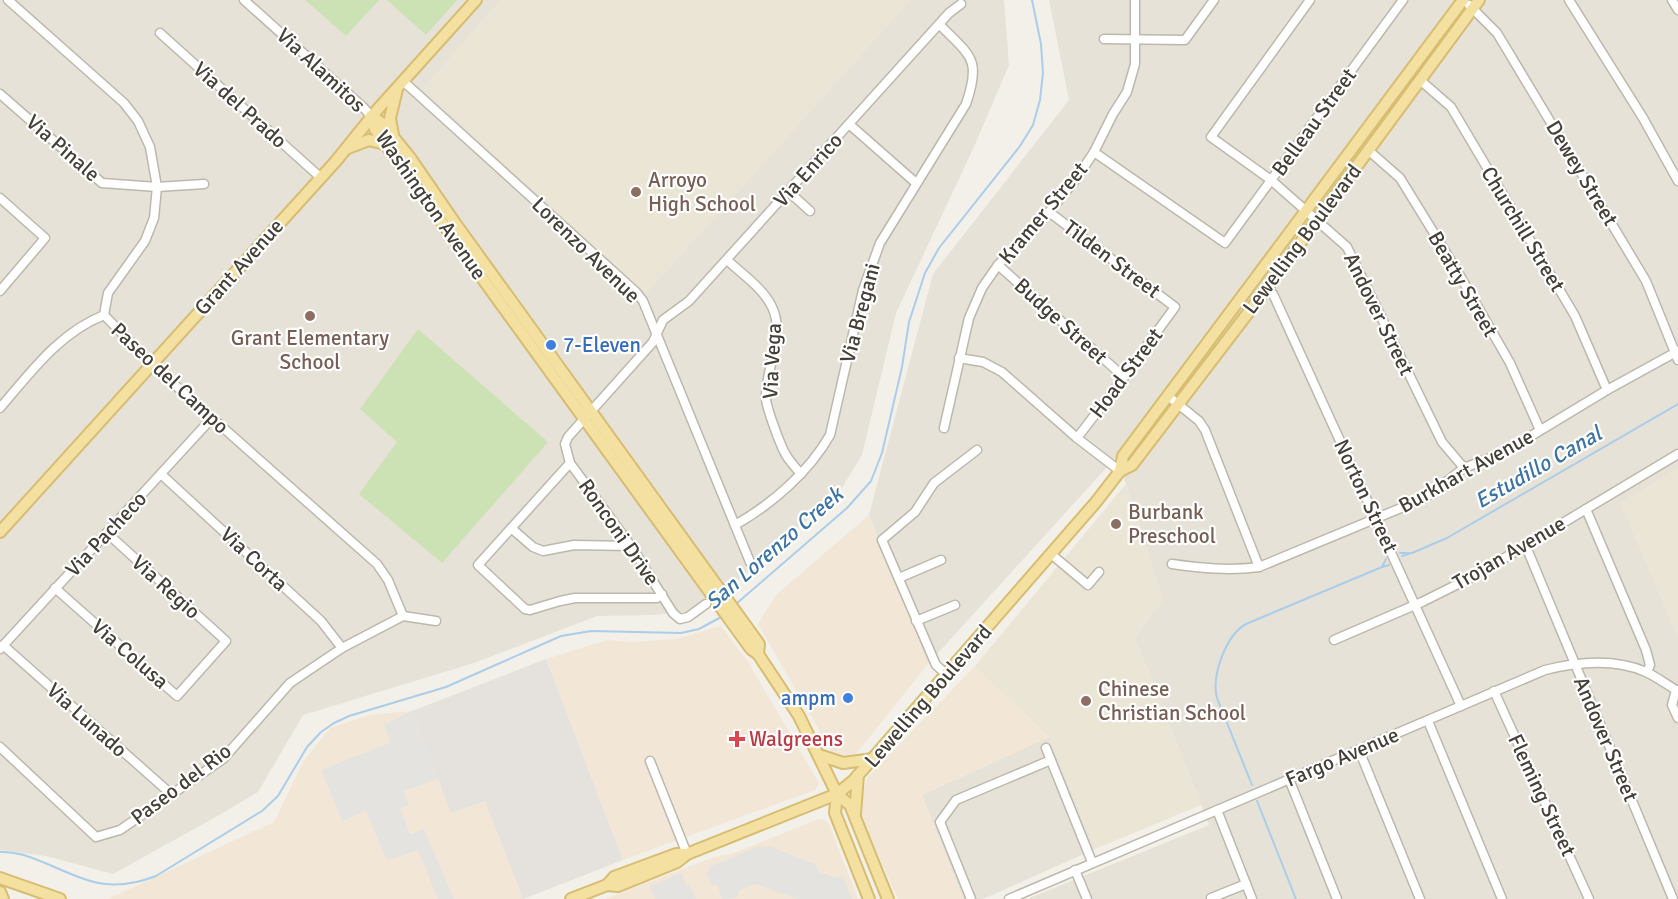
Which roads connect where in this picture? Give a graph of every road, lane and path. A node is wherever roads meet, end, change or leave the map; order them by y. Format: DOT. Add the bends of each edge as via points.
graph roads {
  1 [pos="8,0"];
  2 [pos="244,0"];
  3 [pos="476,0"];
  4 [pos="1135,0"];
  5 [pos="1214,0"];
  6 [pos="1310,0"];
  7 [pos="1403,0"];
  8 [pos="1463,0"];
  9 [pos="1569,0"];
  10 [pos="1672,0"];
  11 [pos="962,4"];
  12 [pos="1475,4"];
  13 [pos="1678,10"];
  14 [pos="939,24"];
  15 [pos="160,33"];
  16 [pos="1104,39"];
  17 [pos="1134,39"];
  18 [pos="1420,80"];
  19 [pos="401,83"];
  20 [pos="0,94"];
  21 [pos="371,116"];
  22 [pos="849,124"];
  23 [pos="389,141"];
  24 [pos="345,150"];
  25 [pos="1368,150"];
  26 [pos="1094,152"];
  27 [pos="320,177"];
  28 [pos="1271,180"];
  29 [pos="1678,181"];
  30 [pos="916,183"];
  31 [pos="204,184"];
  32 [pos="157,187"];
  33 [pos="788,191"];
  34 [pos="0,198"];
  35 [pos="1306,210"];
  36 [pos="810,211"];
  37 [pos="1049,212"];
  38 [pos="1317,219"];
  39 [pos="727,260"];
  40 [pos="998,265"];
  41 [pos="1261,272"];
  42 [pos="1267,288"];
  43 [pos="0,291"];
  44 [pos="1175,307"];
  45 [pos="104,315"];
  46 [pos="656,332"];
  47 [pos="1677,354"];
  48 [pos="959,358"];
  49 [pos="152,364"];
  50 [pos="1124,377"];
  51 [pos="1607,390"];
  52 [pos="1168,396"];
  53 [pos="1178,404"];
  54 [pos="0,408"];
  55 [pos="588,414"];
  56 [pos="212,418"];
  57 [pos="944,428"];
  58 [pos="1540,430"];
  59 [pos="1077,438"];
  60 [pos="976,450"];
  61 [pos="1678,454"];
  62 [pos="570,463"];
  63 [pos="1464,468"];
  64 [pos="1119,471"];
  65 [pos="801,474"];
  66 [pos="162,475"];
  67 [pos="1586,508"];
  68 [pos="1376,519"];
  69 [pos="735,525"];
  70 [pos="511,528"];
  71 [pos="0,532"];
  72 [pos="107,533"];
  73 [pos="1526,544"];
  74 [pos="631,546"];
  75 [pos="1051,554"];
  76 [pos="940,560"];
  77 [pos="750,562"];
  78 [pos="1172,564"];
  79 [pos="1258,567"];
  80 [pos="1099,572"];
  81 [pos="899,578"];
  82 [pos="55,588"];
  83 [pos="662,594"];
  84 [pos="706,604"];
  85 [pos="955,605"];
  86 [pos="1416,605"];
  87 [pos="403,616"];
  88 [pos="436,621"];
  89 [pos="916,621"];
  90 [pos="226,640"];
  91 [pos="1334,640"];
  92 [pos="2,647"];
  93 [pos="342,648"];
  94 [pos="1646,650"];
  95 [pos="1574,664"];
  96 [pos="1635,668"];
  97 [pos="1647,672"];
  98 [pos="946,674"];
  99 [pos="1677,690"];
  100 [pos="1494,691"];
  101 [pos="1461,706"];
  102 [pos="1678,718"];
  103 [pos="1428,721"];
  104 [pos="0,747"];
  105 [pos="1046,748"];
  106 [pos="1359,750"];
  107 [pos="819,755"];
  108 [pos="873,759"];
  109 [pos="1051,760"];
  110 [pos="650,761"];
  111 [pos="858,775"];
  112 [pos="1289,779"];
  113 [pos="171,794"];
  114 [pos="837,794"];
  115 [pos="1217,810"];
  116 [pos="855,818"];
  117 [pos="687,854"];
  118 [pos="1092,862"];
  119 [pos="1075,870"];
  120 [pos="0,878"];
  121 [pos="1246,884"];
  122 [pos="0,892"];
  123 [pos="1211,898"];
  124 [pos="3,899"];
  125 [pos="60,899"];
  126 [pos="571,899"];
  127 [pos="869,899"];
  128 [pos="888,899"];
  129 [pos="971,899"];
  130 [pos="1009,899"];
  131 [pos="1087,899"];
  132 [pos="1252,899"];
  133 [pos="1336,899"];
  134 [pos="1420,899"];
  135 [pos="1502,899"];
  136 [pos="1589,899"];
  137 [pos="1673,899"];
  1 -- 32 [label="street, Paseo del Campo" via="124,103 150,147"];
  2 -- 21 [label="street, Via Alamitos"];
  3 -- 19 [label="main road, Grant Avenue"];
  4 -- 17 [label="street, Kramer Street"];
  5 -- 17 [label="street" via="1185,40"];
  6 -- 28 [label="street, Andover Street" via="1211,137"];
  7 -- 28 [label="street, Belleau Street"];
  8 -- 12 [label="street, Dewey Street"];
  8 -- 35 [label="main road, Lewelling Boulevard"];
  9 -- 29 [label="street"];
  10 -- 13 [label="street"];
  11 -- 14 [label="street, Via Enrico"];
  12 -- 18 [label="main road, Lewelling Boulevard"];
  12 -- 47 [label="street, Dewey Street" via="1497,33 1646,281"];
  14 -- 22 [label="street, Via Enrico"];
  14 -- 30 [label="street, Via Bregani" via="968,53 975,69 966,104"];
  15 -- 27 [label="street, Via del Prado"];
  16 -- 17 [label="street"];
  17 -- 26 [label="street, Kramer Street" via="1135,64 1127,92"];
  18 -- 25 [label="main road, Lewelling Boulevard"];
  18 -- 51 [label="street, Churchill Street" via="1451,106 1575,316"];
  19 -- 21 [label="main road, Grant Avenue"];
  19 -- 23 [label="main road" via="390,118"];
  19 -- 46 [label="street, Lorenzo Avenue" via="636,292"];
  20 -- 32 [label="street, Via Pinale" via="102,183"];
  21 -- 23 [label="main road, Washington Avenue" via="375,129"];
  21 -- 24 [label="main road, Grant Avenue"];
  22 -- 30 [label="street"];
  22 -- 33 [label="street, Via Enrico"];
  23 -- 24 [label="main road" via="369,140"];
  23 -- 55 [label="main road, Washington Avenue"];
  24 -- 27 [label="main road, Grant Avenue"];
  25 -- 38 [label="main road, Lewelling Boulevard"];
  25 -- 58 [label="street, Beatty Street" via="1400,178 1438,239 1510,363"];
  26 -- 28 [label="street, Belleau Street" via="1225,243"];
  26 -- 37 [label="street, Kramer Street"];
  27 -- 49 [label="main road, Grant Avenue"];
  28 -- 35 [label="street, Andover Street"];
  30 -- 65 [label="street, Via Bregani" via="880,243 863,290 830,435"];
  31 -- 32 [label="street, Via Pinale"];
  32 -- 45 [label="street, Paseo del Campo" via="154,218 145,241 108,293"];
  33 -- 36 [label="street"];
  33 -- 39 [label="street, Via Enrico"];
  34 -- 43 [label="street" via="45,238"];
  35 -- 38 [label="street, Andover Street"];
  35 -- 41 [label="main road, Lewelling Boulevard"];
  37 -- 40 [label="street, Kramer Street"];
  37 -- 44 [label="street, Tilden Street"];
  38 -- 42 [label="main road, Lewelling Boulevard"];
  38 -- 63 [label="street, Andover Street" via="1347,247 1442,442"];
  39 -- 46 [label="street, Via Enrico" via="689,301 663,320"];
  39 -- 65 [label="street, Via Vega" via="764,294 773,308 777,341 766,400 786,456"];
  40 -- 48 [label="street, Kramer Street" via="969,318"];
  40 -- 50 [label="street, Budge Street"];
  41 -- 42 [label="main road"];
  41 -- 52 [label="main road, Lewelling Boulevard"];
  42 -- 53 [label="main road, Lewelling Boulevard"];
  42 -- 68 [label="street, Norton Street"];
  44 -- 50 [label="street, Hoad Street"];
  45 -- 49 [label="street, Paseo del Campo"];
  45 -- 54 [label="street" via="50,351"];
  46 -- 55 [label="street, Via Enrico" via="653,342"];
  46 -- 69 [label="street, Lorenzo Avenue"];
  47 -- 51 [label="street, Burkhart Avenue"];
  48 -- 57 [label="street, Kramer Street"];
  48 -- 59 [label="street" via="982,362 1002,372"];
  49 -- 56 [label="street, Paseo del Campo"];
  49 -- 71 [label="main road, Grant Avenue"];
  50 -- 59 [label="street, Hoad Street"];
  51 -- 58 [label="street, Burkhart Avenue"];
  52 -- 53 [label="street"];
  52 -- 64 [label="main road, Lewelling Boulevard" via="1122,457"];
  53 -- 64 [label="main road, Lewelling Boulevard" via="1132,465"];
  53 -- 79 [label="street" via="1205,430"];
  55 -- 62 [label="street, Ronconi Drive" via="565,444"];
  55 -- 107 [label="main road, Washington Avenue" via="737,621 759,644 758,654 799,716"];
  56 -- 66 [label="street, Via Pacheco"];
  56 -- 87 [label="street, Paseo del Campo" via="377,564"];
  58 -- 63 [label="street, Burkhart Avenue" via="1503,453"];
  59 -- 64 [label="street"];
  60 -- 81 [label="street" via="934,483 915,512 882,540"];
  61 -- 67 [label="street, Trojan Avenue"];
  62 -- 70 [label="street"];
  62 -- 74 [label="street, Ronconi Drive"];
  63 -- 68 [label="street, Burkhart Avenue" via="1425,498"];
  64 -- 75 [label="main road, Lewelling Boulevard"];
  65 -- 69 [label="street, Via Bregani" via="753,515"];
  66 -- 72 [label="street, Via Pacheco"];
  66 -- 93 [label="street, Via Corta" via="321,621"];
  67 -- 73 [label="street, Trojan Avenue"];
  67 -- 94 [label="street"];
  68 -- 79 [label="street, Burkhart Avenue"];
  68 -- 86 [label="street, Norton Street"];
  69 -- 77 [label="street, Lorenzo Avenue"];
  70 -- 74 [label="street" via="543,551 574,545"];
  70 -- 83 [label="street" via="478,566 525,609 575,598 657,598"];
  72 -- 82 [label="street, Via Pacheco"];
  72 -- 90 [label="street, Via Regio"];
  73 -- 86 [label="street, Trojan Avenue"];
  73 -- 95 [label="street, Andover Street"];
  74 -- 83 [label="street, Ronconi Drive"];
  75 -- 80 [label="street" via="1088,585"];
  75 -- 98 [label="main road, Lewelling Boulevard"];
  76 -- 81 [label="street"];
  78 -- 79 [label="street, Burkhart Avenue" via="1206,569"];
  81 -- 89 [label="street"];
  82 -- 90 [label="street, Via Colusa" via="177,696"];
  82 -- 92 [label="street, Via Pacheco"];
  83 -- 84 [label="street, Ronconi Drive" via="680,619"];
  85 -- 89 [label="street"];
  86 -- 91 [label="street, Trojan Avenue"];
  86 -- 101 [label="street, Norton Street"];
  87 -- 88 [label="street"];
  87 -- 93 [label="street, Paseo del Rio"];
  89 -- 98 [label="street" via="936,665"];
  92 -- 113 [label="street, Via Lunado"];
  93 -- 113 [label="street, Paseo del Rio" via="290,682 223,759"];
  94 -- 96 [label="street"];
  94 -- 97 [label="street" via="1650,665"];
  95 -- 96 [label="street, Fargo Avenue"];
  95 -- 100 [label="street, Fargo Avenue" via="1545,670"];
  95 -- 137 [label="street, Andover Street"];
  96 -- 97 [label="street, Fargo Avenue"];
  97 -- 99 [label="street, Fargo Avenue"];
  98 -- 108 [label="main road, Lewelling Boulevard"];
  99 -- 102 [label="street" via="1672,705"];
  100 -- 101 [label="street, Fargo Avenue"];
  100 -- 136 [label="street, Fleming Street"];
  101 -- 103 [label="street, Fargo Avenue"];
  103 -- 106 [label="street, Fargo Avenue"];
  103 -- 135 [label="street"];
  104 -- 113 [label="street, Paseo del Rio" via="96,837 120,830"];
  105 -- 109 [label="street"];
  106 -- 112 [label="street, Fargo Avenue"];
  106 -- 134 [label="street"];
  107 -- 108 [label="main road" via="843,763"];
  107 -- 114 [label="main road, Washington Avenue"];
  108 -- 111 [label="main road, Lewelling Boulevard"];
  109 -- 118 [label="street"];
  109 -- 129 [label="street" via="956,800 940,822"];
  110 -- 117 [label="street"];
  111 -- 114 [label="main road, Lewelling Boulevard"];
  111 -- 116 [label="main road"];
  112 -- 115 [label="street, Fargo Avenue"];
  112 -- 133 [label="street"];
  114 -- 116 [label="main road, Washington Avenue" via="850,805"];
  114 -- 117 [label="main road, Lewelling Boulevard"];
  114 -- 127 [label="main road, Washington Avenue" via="835,813"];
  115 -- 118 [label="street, Fargo Avenue"];
  115 -- 121 [label="street"];
  116 -- 128 [label="main road, Washington Avenue"];
  117 -- 126 [label="main road, Lewelling Boulevard" via="676,854 614,877 607,885"];
  118 -- 119 [label="street, Fargo Avenue"];
  119 -- 130 [label="street, Fargo Avenue"];
  119 -- 131 [label="street"];
  120 -- 125 [label="main road"];
  121 -- 123 [label="street"];
  121 -- 132 [label="street"];
  122 -- 124 [label="main road"];
}
